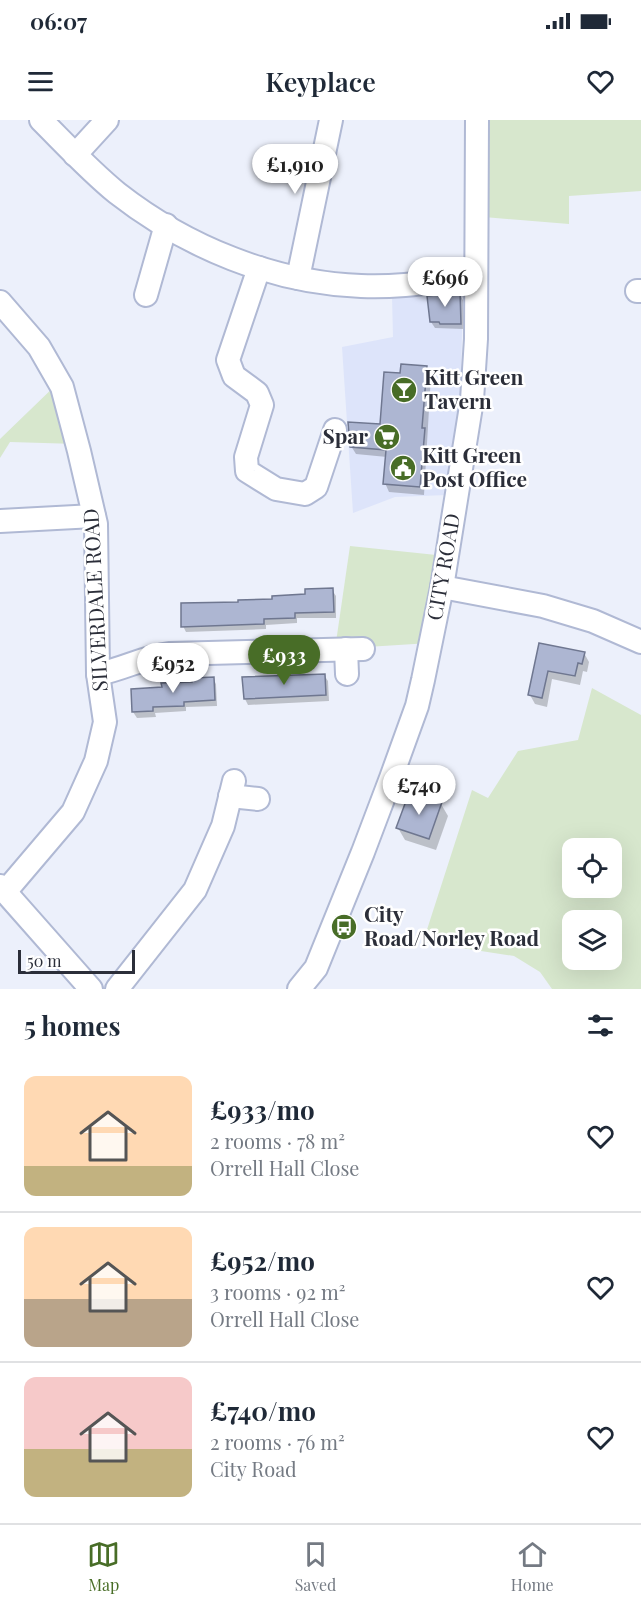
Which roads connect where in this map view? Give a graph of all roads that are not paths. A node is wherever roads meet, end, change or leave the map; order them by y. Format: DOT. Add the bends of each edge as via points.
graph roads {
  1 [pos="41,120"];
  2 [pos="107,120"];
  3 [pos="331,120"];
  4 [pos="477,120"];
  5 [pos="75,154"];
  6 [pos="280,160"];
  7 [pos="321,169"];
  8 [pos="166,225"];
  9 [pos="259,268"];
  10 [pos="475,277"];
  11 [pos="298,278"];
  12 [pos="146,295"];
  13 [pos="1,307"];
  14 [pos="335,429"];
  15 [pos="94,516"];
  16 [pos="0,521"];
  17 [pos="442,586"];
  18 [pos="641,642"];
  19 [pos="98,674"];
  20 [pos="347,674"];
  21 [pos="258,800"];
  22 [pos="3,889"];
  23 [pos="305,987"];
  24 [pos="91,989"];
  25 [pos="117,989"];
  1 -- 5 [label="street"];
  2 -- 5 [label="street"];
  3 -- 7 [label="street"];
  4 -- 10 [label="street, CITY ROAD"];
  5 -- 8 [label="street" via="117,193"];
  6 -- 7 [label="street"];
  7 -- 11 [label="street"];
  8 -- 9 [label="street" via="206,247"];
  8 -- 12 [label="street"];
  9 -- 11 [label="street"];
  9 -- 14 [label="street" via="228,360 234,376 257,393 262,405 246,457 247,471 276,489 305,494 316,487"];
  10 -- 11 [label="street" via="361,286"];
  10 -- 17 [label="street, CITY ROAD" via="472,400"];
  13 -- 15 [label="street, SILVERDALE ROAD" via="39,347 62,387"];
  15 -- 16 [label="street"];
  15 -- 19 [label="street, SILVERDALE ROAD"];
  17 -- 18 [label="street" via="543,606 593,621"];
  17 -- 23 [label="street, CITY ROAD" via="413,716 316,968"];
  19 -- 20 [label="street" via="116,671 143,658 170,654 355,649"];
  19 -- 22 [label="street, SILVERDALE ROAD" via="105,722 96,761 73,812"];
  21 -- 25 [label="street" via="232,788 223,826 195,890"];
  22 -- 24 [label="street"];
}
